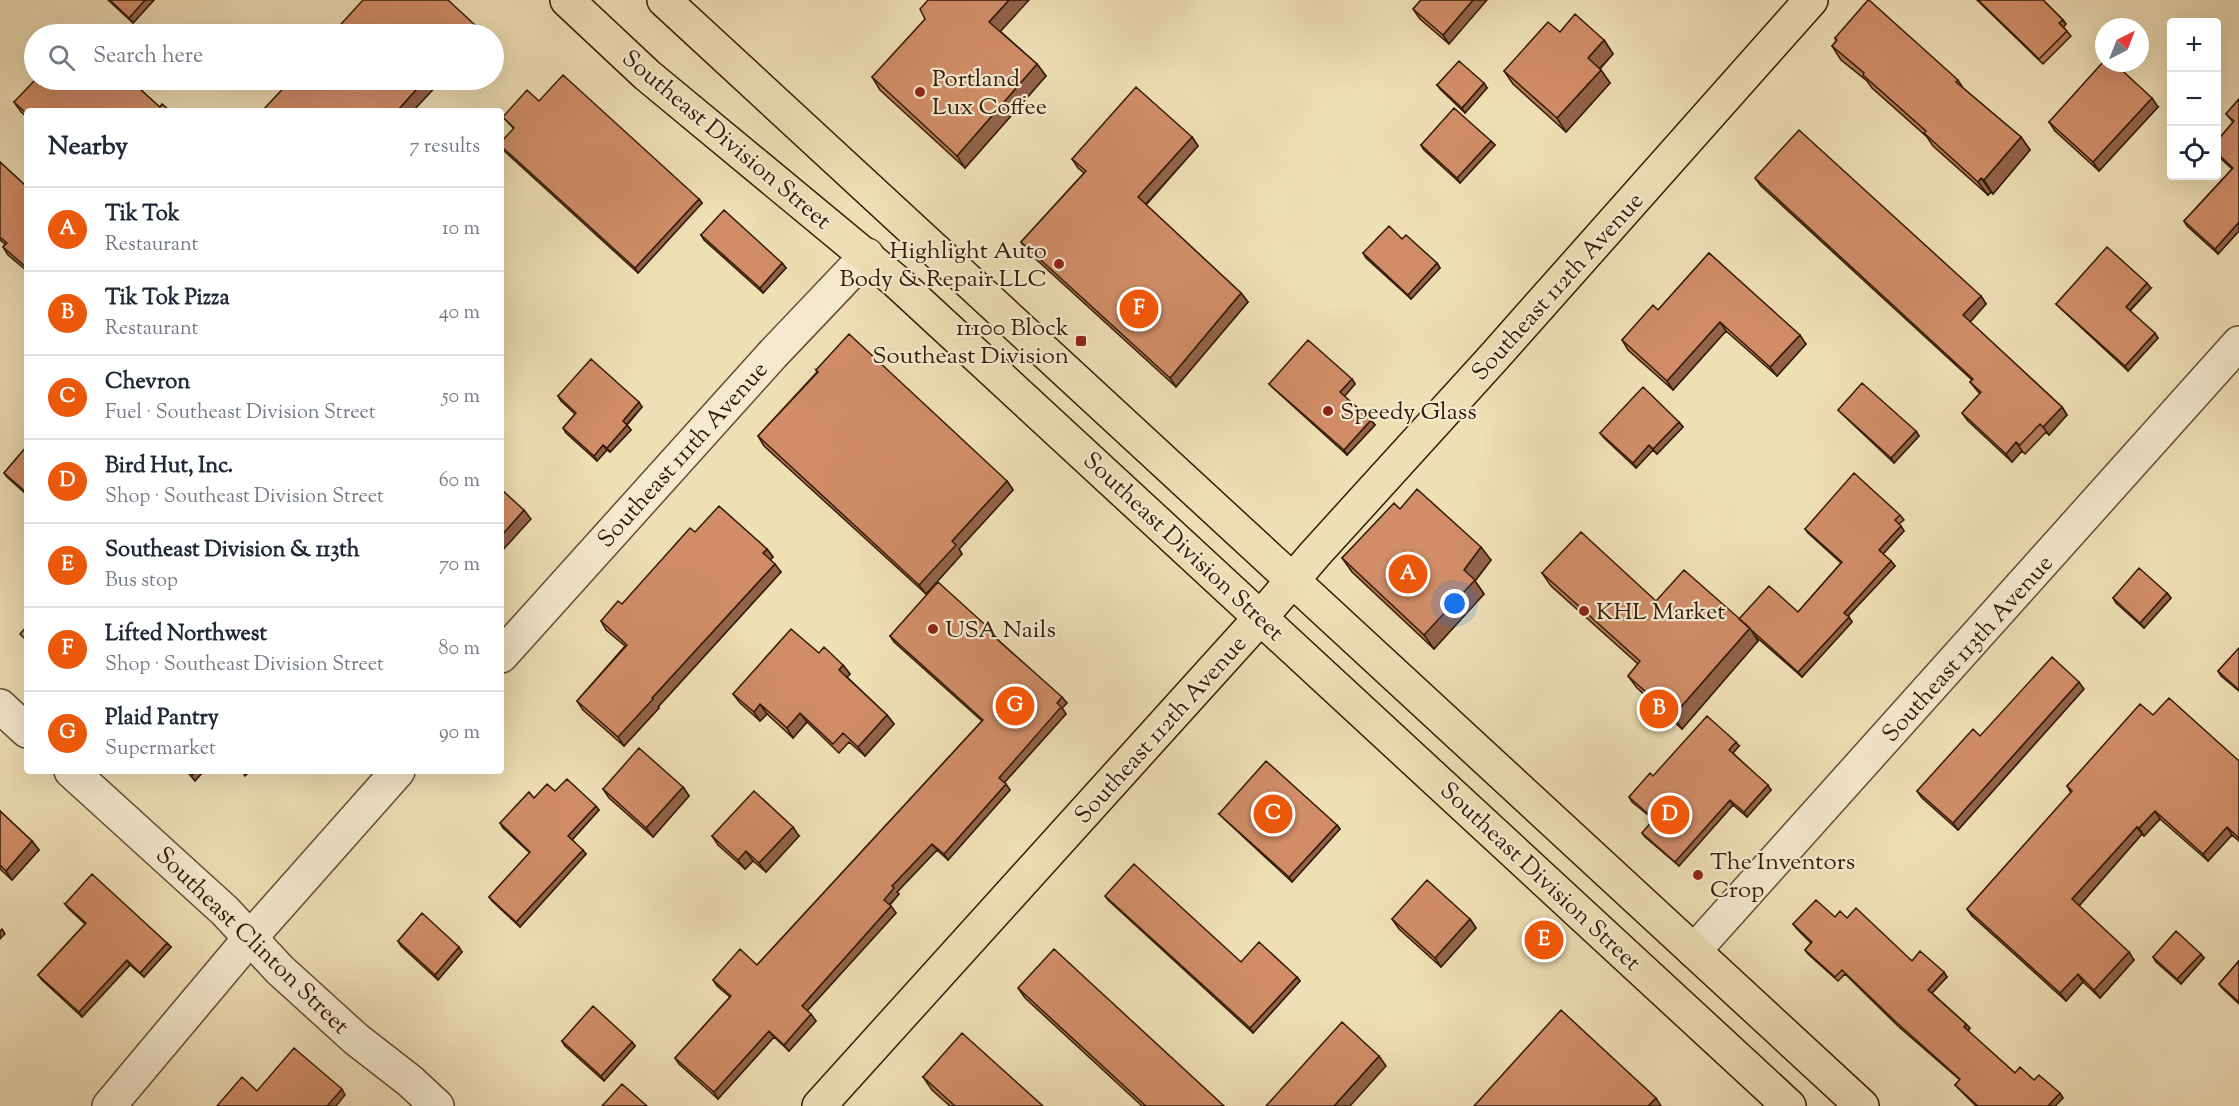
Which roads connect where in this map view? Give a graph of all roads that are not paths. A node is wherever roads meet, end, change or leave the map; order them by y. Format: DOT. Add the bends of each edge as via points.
graph roads {
  1 [pos="567,0"];
  2 [pos="664,0"];
  3 [pos="1811,0"];
  4 [pos="867,255"];
  5 [pos="2239,343"];
  6 [pos="1293,579"];
  7 [pos="1261,617"];
  8 [pos="504,653"];
  9 [pos="0,706"];
  10 [pos="24,727"];
  11 [pos="74,774"];
  12 [pos="395,774"];
  13 [pos="250,938"];
  14 [pos="1694,951"];
  15 [pos="109,1106"];
  16 [pos="437,1106"];
  17 [pos="819,1106"];
  18 [pos="1789,1106"];
  19 [pos="1862,1106"];
  1 -- 4 [label="main road, Southeast Division Street" via="647,75"];
  2 -- 6 [label="main road, Southeast Division Street"];
  3 -- 6 [label="main road, Southeast 112th Avenue"];
  4 -- 7 [label="main road, Southeast Division Street"];
  4 -- 8 [label="street, Southeast 111th Avenue"];
  5 -- 14 [label="street, Southeast 113th Avenue"];
  6 -- 7 [label="main road, Southeast 112th Avenue"];
  6 -- 14 [label="main road, Southeast Division Street"];
  7 -- 17 [label="main road, Southeast 112th Avenue"];
  7 -- 18 [label="main road, Southeast Division Street"];
  9 -- 10 [label="street"];
  11 -- 13 [label="street, Southeast Clinton Street"];
  12 -- 13 [label="street"];
  13 -- 15 [label="street"];
  13 -- 16 [label="street, Southeast Clinton Street" via="356,1039"];
  14 -- 19 [label="main road, Southeast Division Street"];
}
